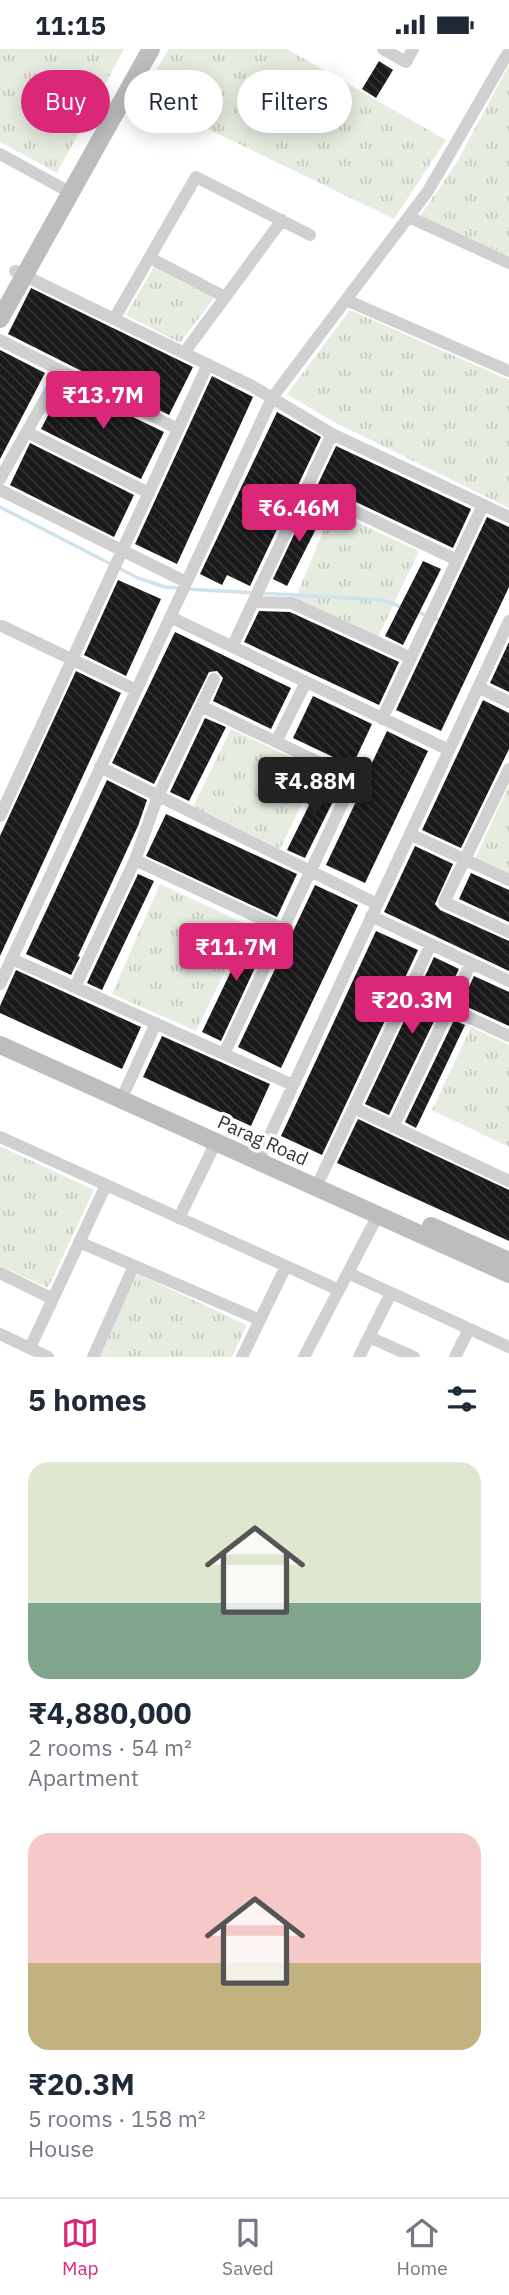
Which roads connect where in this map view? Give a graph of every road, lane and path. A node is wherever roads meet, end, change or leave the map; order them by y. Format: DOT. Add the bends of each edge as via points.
graph roads {
  1 [pos="139,49"];
  2 [pos="151,49"];
  3 [pos="383,49"];
  4 [pos="413,49"];
  5 [pos="509,51"];
  6 [pos="0,155"];
  7 [pos="66,190"];
  8 [pos="409,217"];
  9 [pos="282,221"];
  10 [pos="310,235"];
  11 [pos="150,258"];
  12 [pos="509,263"];
  13 [pos="20,273"];
  14 [pos="0,297"];
  15 [pos="225,297"];
  16 [pos="346,300"];
  17 [pos="0,319"];
  18 [pos="114,319"];
  19 [pos="0,340"];
  20 [pos="184,353"];
  21 [pos="208,364"];
  22 [pos="61,371"];
  23 [pos="509,371"];
  24 [pos="272,398"];
  25 [pos="178,429"];
  26 [pos="27,432"];
  27 [pos="332,434"];
  28 [pos="0,479"];
  29 [pos="306,488"];
  30 [pos="0,490"];
  31 [pos="149,493"];
  32 [pos="483,505"];
  33 [pos="509,517"];
  34 [pos="120,555"];
  35 [pos="457,560"];
  36 [pos="184,587"];
  37 [pos="254,600"];
  38 [pos="170,617"];
  39 [pos="509,621"];
  40 [pos="2,625"];
  41 [pos="505,639"];
  42 [pos="232,647"];
  43 [pos="411,658"];
  44 [pos="72,659"];
  45 [pos="215,679"];
  46 [pos="306,682"];
  47 [pos="478,687"];
  48 [pos="136,690"];
  49 [pos="509,702"];
  50 [pos="201,706"];
  51 [pos="382,719"];
  52 [pos="276,741"];
  53 [pos="449,750"];
  54 [pos="100,767"];
  55 [pos="509,769"];
  56 [pos="158,796"];
  57 [pos="0,816"];
  58 [pos="410,834"];
  59 [pos="464,859"];
  60 [pos="135,860"];
  61 [pos="310,871"];
  62 [pos="509,880"];
  63 [pos="377,904"];
  64 [pos="371,916"];
  65 [pos="283,929"];
  66 [pos="509,932"];
  67 [pos="432,944"];
  68 [pos="12,959"];
  69 [pos="471,963"];
  70 [pos="509,981"];
  71 [pos="0,984"];
  72 [pos="75,987"];
  73 [pos="449,1008"];
  74 [pos="156,1023"];
  75 [pos="0,1032"];
  76 [pos="509,1036"];
  77 [pos="0,1045"];
  78 [pos="224,1054"];
  79 [pos="293,1085"];
  80 [pos="126,1089"];
  81 [pos="354,1108"];
  82 [pos="393,1126"];
  83 [pos="0,1137"];
  84 [pos="216,1142"];
  85 [pos="260,1156"];
  86 [pos="321,1177"];
  87 [pos="509,1181"];
  88 [pos="106,1185"];
  89 [pos="378,1215"];
  90 [pos="179,1218"];
  91 [pos="79,1242"];
  92 [pos="509,1261"];
  93 [pos="134,1266"];
  94 [pos="286,1266"];
  95 [pos="0,1273"];
  96 [pos="348,1273"];
  97 [pos="509,1274"];
  98 [pos="339,1290"];
  99 [pos="391,1293"];
  100 [pos="53,1299"];
  101 [pos="260,1320"];
  102 [pos="469,1329"];
  103 [pos="0,1334"];
  104 [pos="369,1337"];
  105 [pos="509,1347"];
  106 [pos="30,1348"];
  107 [pos="309,1355"];
  108 [pos="48,1357"];
  109 [pos="93,1357"];
  110 [pos="242,1357"];
  111 [pos="359,1357"];
  112 [pos="415,1357"];
  113 [pos="456,1357"];
  1 -- 7 [label="street"];
  2 -- 7 [label="street"];
  3 -- 4 [label="street" via="406,62"];
  5 -- 8 [label="street"];
  6 -- 7 [label="street"];
  7 -- 13 [label="street"];
  8 -- 12 [label="street"];
  8 -- 16 [label="street"];
  9 -- 10 [label="street"];
  9 -- 11 [label="street" via="196,177"];
  9 -- 15 [label="street"];
  11 -- 15 [label="street"];
  11 -- 18 [label="street"];
  13 -- 14 [label="street"];
  13 -- 17 [label="street"];
  13 -- 18 [label="street"];
  15 -- 20 [label="street"];
  16 -- 23 [label="street"];
  16 -- 24 [label="street"];
  18 -- 20 [label="street"];
  19 -- 22 [label="street"];
  20 -- 21 [label="street"];
  21 -- 24 [label="street"];
  21 -- 25 [label="street"];
  22 -- 25 [label="street"];
  22 -- 26 [label="street"];
  24 -- 27 [label="street"];
  24 -- 36 [label="street"];
  25 -- 31 [label="street"];
  26 -- 28 [label="street"];
  26 -- 31 [label="street"];
  27 -- 29 [label="street"];
  27 -- 32 [label="street"];
  29 -- 35 [label="street"];
  29 -- 37 [label="street"];
  30 -- 34 [label="street"];
  31 -- 34 [label="street"];
  32 -- 33 [label="street"];
  32 -- 35 [label="street"];
  34 -- 36 [label="street"];
  34 -- 44 [label="street"];
  35 -- 43 [label="street"];
  36 -- 38 [label="street"];
  37 -- 42 [label="street"];
  37 -- 43 [label="street" via="292,603"];
  38 -- 42 [label="street"];
  38 -- 48 [label="street"];
  39 -- 41 [label="street"];
  40 -- 44 [label="street"];
  41 -- 47 [label="street"];
  42 -- 46 [label="street"];
  43 -- 51 [label="street"];
  44 -- 48 [label="street"];
  44 -- 57 [label="street"];
  45 -- 50 [label="street"];
  46 -- 51 [label="street"];
  46 -- 52 [label="street"];
  47 -- 49 [label="street"];
  47 -- 53 [label="street"];
  48 -- 54 [label="street"];
  50 -- 52 [label="street"];
  50 -- 56 [label="street"];
  51 -- 53 [label="street"];
  52 -- 61 [label="street" via="354,779"];
  53 -- 58 [label="street"];
  54 -- 56 [label="street"];
  54 -- 68 [label="street"];
  55 -- 59 [label="street"];
  56 -- 60 [label="street"];
  56 -- 61 [label="street"];
  58 -- 59 [label="street"];
  58 -- 63 [label="street"];
  59 -- 62 [label="street"];
  59 -- 66 [label="street" via="443,902"];
  60 -- 65 [label="street"];
  60 -- 72 [label="street"];
  61 -- 63 [label="street"];
  61 -- 65 [label="street"];
  63 -- 64 [label="street"];
  64 -- 67 [label="street"];
  64 -- 79 [label="street"];
  65 -- 78 [label="street"];
  67 -- 69 [label="street"];
  67 -- 81 [label="street"];
  68 -- 71 [label="street"];
  68 -- 72 [label="street"];
  69 -- 70 [label="street"];
  69 -- 73 [label="street"];
  72 -- 74 [label="street"];
  73 -- 76 [label="street"];
  73 -- 82 [label="street"];
  74 -- 78 [label="street"];
  74 -- 80 [label="street"];
  75 -- 80 [label="street, Parag Road"];
  77 -- 84 [label="street, Parag Road"];
  78 -- 79 [label="street"];
  79 -- 85 [label="street"];
  80 -- 85 [label="street, Parag Road"];
  81 -- 82 [label="street"];
  81 -- 86 [label="street"];
  82 -- 87 [label="street"];
  83 -- 88 [label="street"];
  84 -- 85 [label="street, Parag Road"];
  84 -- 90 [label="street"];
  85 -- 86 [label="street, Parag Road"];
  85 -- 89 [label="street, Parag Road"];
  86 -- 92 [label="street, Parag Road"];
  88 -- 90 [label="street"];
  88 -- 91 [label="street"];
  89 -- 96 [label="street"];
  89 -- 97 [label="street, Parag Road"];
  90 -- 94 [label="street"];
  91 -- 93 [label="street"];
  91 -- 100 [label="street"];
  93 -- 101 [label="street"];
  93 -- 109 [label="street"];
  94 -- 98 [label="street"];
  94 -- 101 [label="street"];
  95 -- 100 [label="street"];
  96 -- 98 [label="street"];
  96 -- 99 [label="street"];
  98 -- 107 [label="street"];
  99 -- 102 [label="street"];
  99 -- 104 [label="street"];
  100 -- 106 [label="street"];
  101 -- 110 [label="street"];
  102 -- 105 [label="street"];
  102 -- 113 [label="street"];
  103 -- 106 [label="street"];
  104 -- 111 [label="street"];
  104 -- 112 [label="street"];
  106 -- 108 [label="street"];
}
